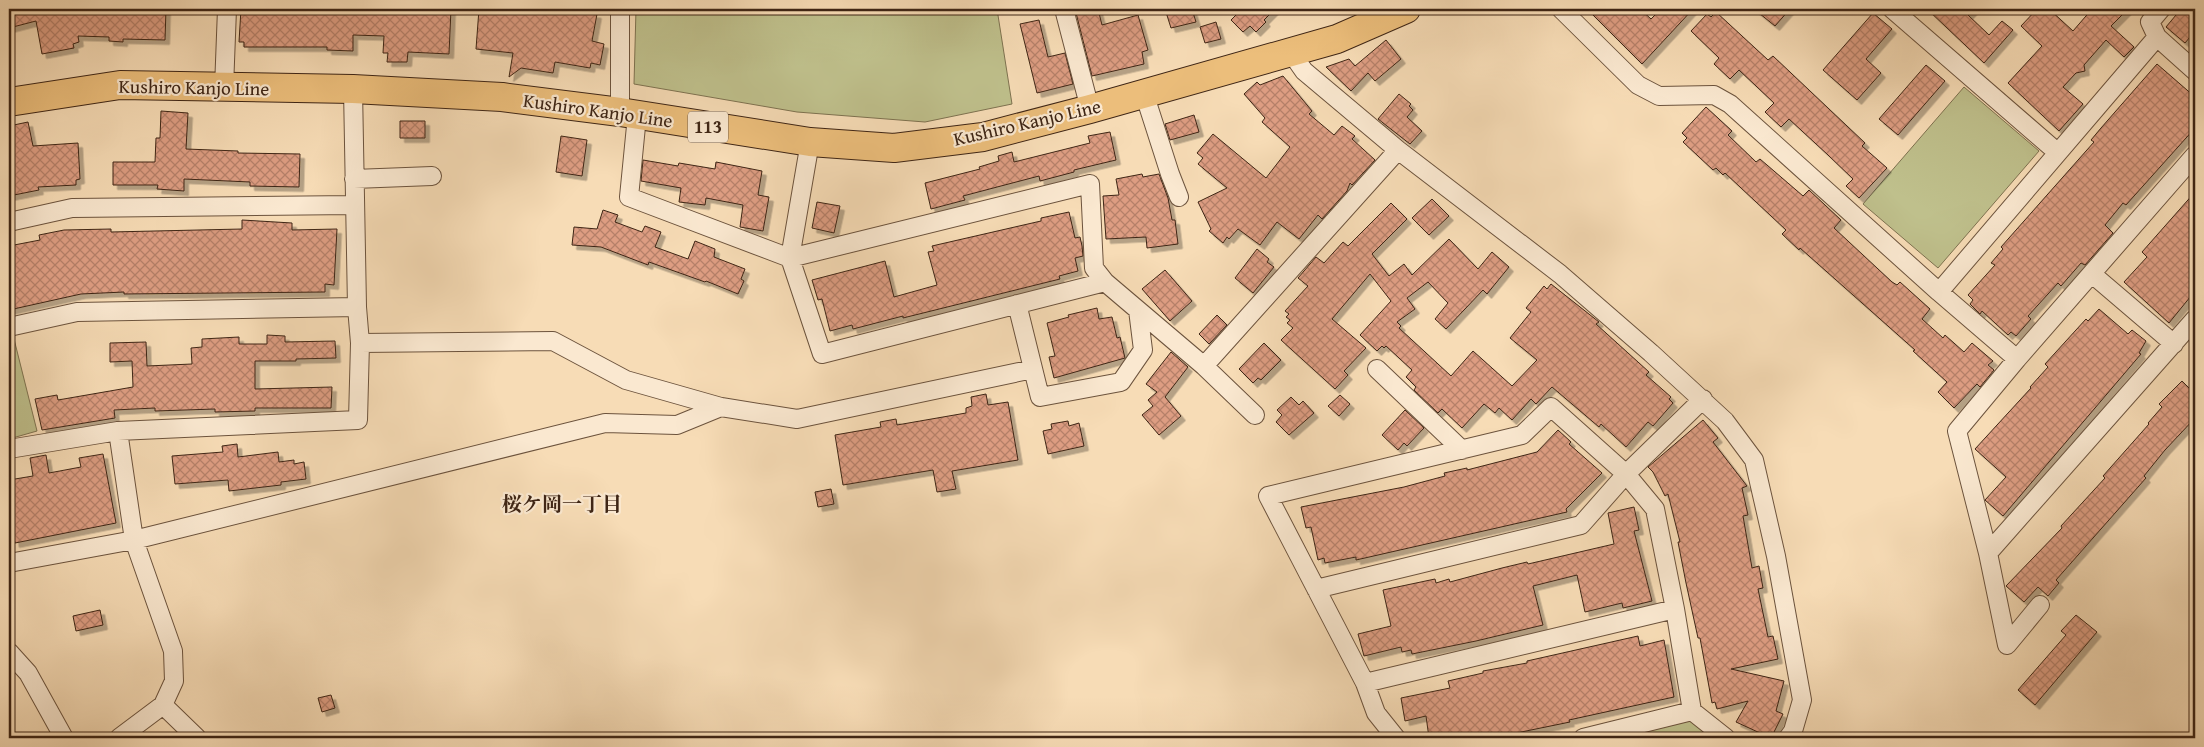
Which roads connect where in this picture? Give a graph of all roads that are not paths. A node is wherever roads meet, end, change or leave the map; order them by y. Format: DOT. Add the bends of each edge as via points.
graph roads {
  1 [pos="226,9"];
  2 [pos="620,9"];
  3 [pos="1064,9"];
  4 [pos="1561,9"];
  5 [pos="1892,9"];
  6 [pos="2161,9"];
  7 [pos="1399,13"];
  8 [pos="2156,37"];
  9 [pos="1290,51"];
  10 [pos="2195,71"];
  11 [pos="224,88"];
  12 [pos="353,89"];
  13 [pos="1144,93"];
  14 [pos="9,102"];
  15 [pos="1090,109"];
  16 [pos="628,114"];
  17 [pos="810,142"];
  18 [pos="1398,150"];
  19 [pos="2058,152"];
  20 [pos="2195,155"];
  21 [pos="432,176"];
  22 [pos="354,179"];
  23 [pos="1179,197"];
  24 [pos="354,205"];
  25 [pos="9,222"];
  26 [pos="790,258"];
  27 [pos="2092,274"];
  28 [pos="1105,282"];
  29 [pos="1939,292"];
  30 [pos="1017,304"];
  31 [pos="357,307"];
  32 [pos="1138,310"];
  33 [pos="2195,319"];
  34 [pos="9,327"];
  35 [pos="360,343"];
  36 [pos="2174,344"];
  37 [pos="2017,359"];
  38 [pos="1204,366"];
  39 [pos="1033,369"];
  40 [pos="1377,369"];
  41 [pos="1703,399"];
  42 [pos="721,407"];
  43 [pos="1255,415"];
  44 [pos="118,431"];
  45 [pos="9,449"];
  46 [pos="1462,450"];
  47 [pos="1626,474"];
  48 [pos="134,540"];
  49 [pos="1988,553"];
  50 [pos="9,563"];
  51 [pos="1316,590"];
  52 [pos="2040,605"];
  53 [pos="1676,609"];
  54 [pos="9,652"];
  55 [pos="1365,683"];
  56 [pos="163,705"];
  57 [pos="1692,711"];
  58 [pos="1624,734"];
  59 [pos="64,738"];
  60 [pos="119,738"];
  61 [pos="197,738"];
  62 [pos="1396,738"];
  63 [pos="1583,738"];
  64 [pos="1726,738"];
  65 [pos="1788,738"];
  1 -- 11 [label="street"];
  2 -- 16 [label="street"];
  3 -- 15 [label="street"];
  4 -- 29 [label="street" via="1638,85 1659,96 1714,95 1730,104"];
  5 -- 19 [label="street"];
  6 -- 8 [label="street" via="2150,22"];
  7 -- 9 [label="main road, Kushiro Kanjo Line / 113" via="1337,39"];
  8 -- 10 [label="street"];
  8 -- 19 [label="street"];
  9 -- 13 [label="main road, Kushiro Kanjo Line / 113"];
  9 -- 18 [label="street" via="1304,71"];
  11 -- 12 [label="main road, Kushiro Kanjo Line / 113"];
  11 -- 14 [label="main road, Kushiro Kanjo Line / 113" via="120,85"];
  12 -- 16 [label="main road, Kushiro Kanjo Line / 113" via="502,96"];
  12 -- 22 [label="street"];
  13 -- 15 [label="main road, Kushiro Kanjo Line / 113"];
  13 -- 23 [label="street"];
  15 -- 17 [label="main road, Kushiro Kanjo Line / 113" via="983,136 894,148"];
  16 -- 17 [label="main road, Kushiro Kanjo Line / 113"];
  16 -- 26 [label="street" via="629,198"];
  17 -- 26 [label="street"];
  18 -- 38 [label="street"];
  18 -- 41 [label="street" via="1560,274"];
  19 -- 29 [label="street"];
  20 -- 27 [label="street"];
  21 -- 22 [label="street"];
  22 -- 24 [label="street"];
  24 -- 25 [label="street" via="72,208"];
  24 -- 31 [label="street"];
  26 -- 28 [label="street" via="1090,184 1094,268"];
  26 -- 30 [label="street" via="822,354"];
  27 -- 36 [label="street"];
  27 -- 37 [label="street"];
  28 -- 30 [label="street"];
  28 -- 32 [label="street"];
  29 -- 37 [label="street"];
  30 -- 39 [label="street"];
  31 -- 34 [label="street" via="77,312"];
  31 -- 35 [label="street"];
  32 -- 38 [label="street"];
  32 -- 39 [label="street" via="1142,350 1121,382 1040,397"];
  33 -- 36 [label="street"];
  35 -- 42 [label="street" via="553,341 626,380"];
  35 -- 44 [label="street" via="358,420"];
  36 -- 49 [label="street"];
  37 -- 49 [label="street" via="1957,432"];
  38 -- 43 [label="street"];
  39 -- 42 [label="street" via="797,419"];
  40 -- 46 [label="street"];
  41 -- 47 [label="street"];
  41 -- 65 [label="street" via="1725,421 1754,460 1776,556 1802,700 1794,731"];
  42 -- 48 [label="street" via="678,425 605,423"];
  44 -- 45 [label="street"];
  44 -- 48 [label="street"];
  46 -- 47 [label="street" via="1522,435 1551,407"];
  46 -- 51 [label="street" via="1268,496"];
  47 -- 51 [label="street" via="1581,525"];
  47 -- 53 [label="street" via="1655,509"];
  48 -- 50 [label="street"];
  48 -- 56 [label="street" via="174,652 174,681"];
  49 -- 52 [label="street" via="2007,645"];
  51 -- 55 [label="street"];
  53 -- 55 [label="street"];
  53 -- 57 [label="street"];
  54 -- 59 [label="street" via="28,673"];
  55 -- 62 [label="street" via="1376,712"];
  56 -- 60 [label="street"];
  56 -- 61 [label="street"];
  57 -- 58 [label="street"];
  57 -- 64 [label="street"];
  58 -- 63 [label="street"];
}
